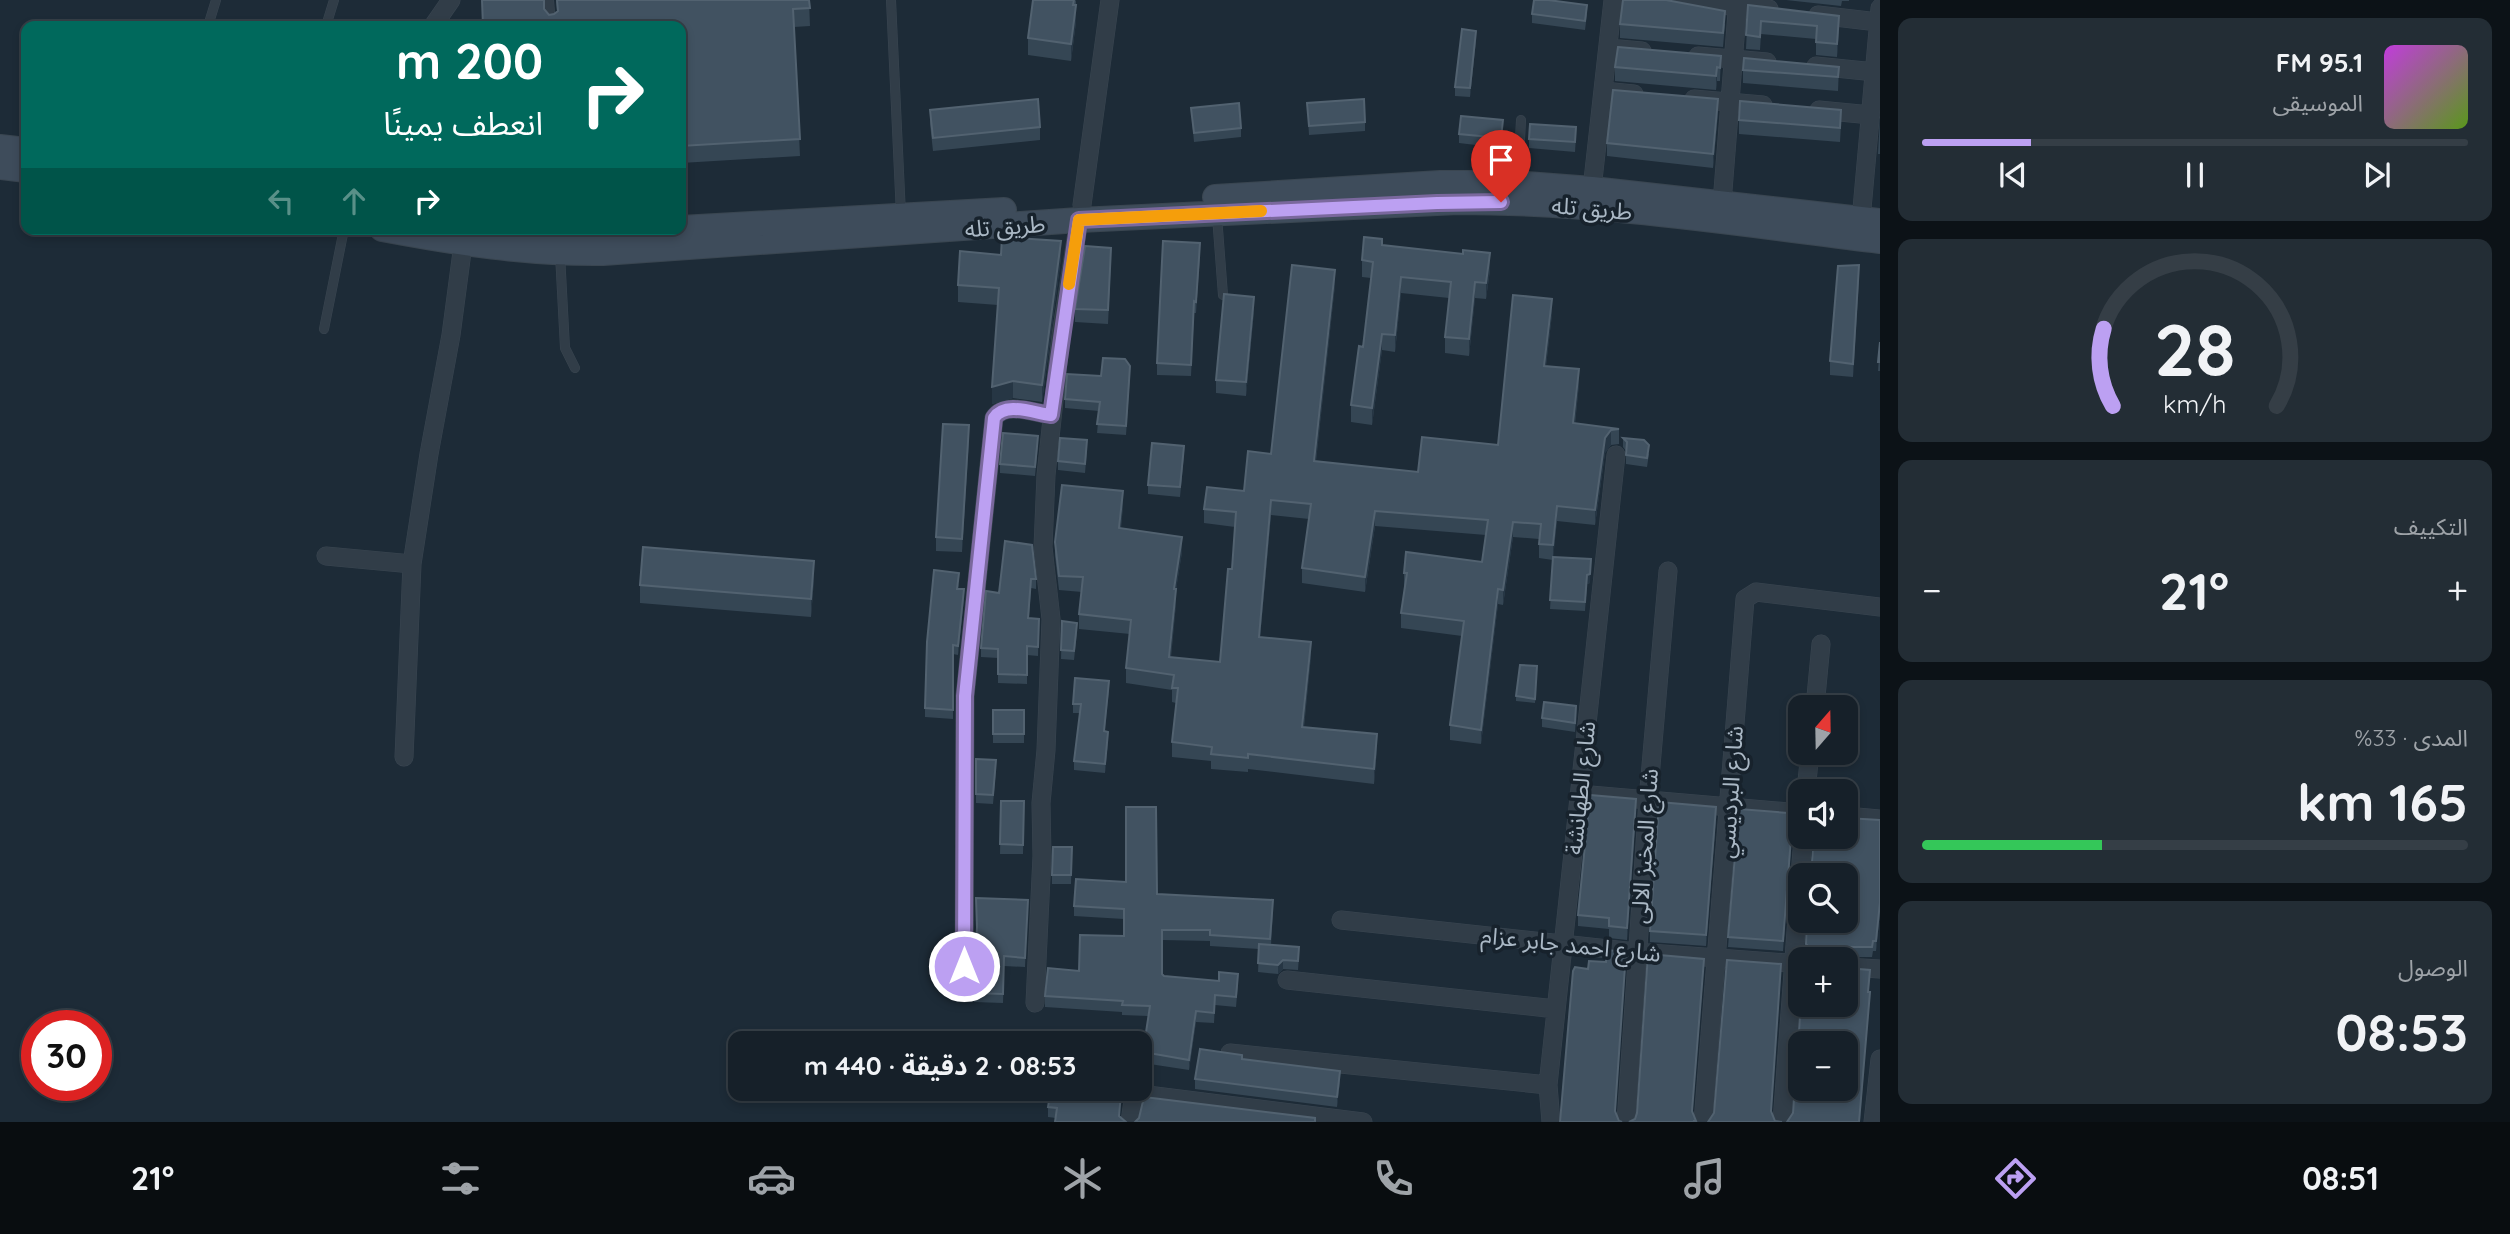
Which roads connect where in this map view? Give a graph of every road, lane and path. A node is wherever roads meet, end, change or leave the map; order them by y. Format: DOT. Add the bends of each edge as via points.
graph roads {
  1 [pos="216,0"];
  2 [pos="334,0"];
  3 [pos="451,0"];
  4 [pos="549,0"];
  5 [pos="891,0"];
  6 [pos="1110,0"];
  7 [pos="1613,0"];
  8 [pos="1657,0"];
  9 [pos="1738,3"];
  10 [pos="1879,15"];
  11 [pos="210,21"];
  12 [pos="328,21"];
  13 [pos="436,21"];
  14 [pos="551,21"];
  15 [pos="1608,48"];
  16 [pos="1658,52"];
  17 [pos="1683,55"];
  18 [pos="1734,59"];
  19 [pos="1875,72"];
  20 [pos="1603,91"];
  21 [pos="1654,96"];
  22 [pos="1679,98"];
  23 [pos="1730,102"];
  24 [pos="1782,107"];
  25 [pos="1807,109"];
  26 [pos="1871,115"];
  27 [pos="1521,120"];
  28 [pos="0,148"];
  29 [pos="21,150"];
  30 [pos="0,167"];
  31 [pos="21,169"];
  32 [pos="1514,183"];
  33 [pos="1592,189"];
  34 [pos="1722,203"];
  35 [pos="1081,213"];
  36 [pos="1217,213"];
  37 [pos="901,216"];
  38 [pos="941,222"];
  39 [pos="686,229"];
  40 [pos="1870,230"];
  41 [pos="686,234"];
  42 [pos="343,235"];
  43 [pos="444,235"];
  44 [pos="544,235"];
  45 [pos="613,235"];
  46 [pos="672,235"];
  47 [pos="464,237"];
  48 [pos="568,240"];
  49 [pos="1223,295"];
  50 [pos="324,329"];
  51 [pos="575,368"];
  52 [pos="1051,415"];
  53 [pos="1616,455"];
  54 [pos="326,556"];
  55 [pos="412,564"];
  56 [pos="1668,571"];
  57 [pos="1880,607"];
  58 [pos="1821,644"];
  59 [pos="1816,695"];
  60 [pos="404,757"];
  61 [pos="1579,794"];
  62 [pos="1648,800"];
  63 [pos="1729,807"];
  64 [pos="1788,812"];
  65 [pos="1858,817"];
  66 [pos="1880,819"];
  67 [pos="1802,849"];
  68 [pos="1341,920"];
  69 [pos="1563,944"];
  70 [pos="1798,947"];
  71 [pos="1636,952"];
  72 [pos="1716,958"];
  73 [pos="1788,962"];
  74 [pos="1858,968"];
  75 [pos="1880,969"];
  76 [pos="1287,980"];
  77 [pos="964,993"];
  78 [pos="1035,1003"];
  79 [pos="1556,1009"];
  80 [pos="1792,1017"];
  81 [pos="1230,1053"];
  82 [pos="1880,1059"];
  83 [pos="1548,1085"];
  84 [pos="1879,1085"];
  85 [pos="1152,1096"];
  86 [pos="1133,1101"];
  87 [pos="1280,1116"];
  88 [pos="1130,1122"];
  89 [pos="1363,1122"];
  90 [pos="1551,1122"];
  91 [pos="1626,1122"];
  92 [pos="1703,1122"];
  93 [pos="1782,1122"];
  94 [pos="1873,1122"];
  1 -- 11 [label="lane"];
  2 -- 12 [label="lane"];
  3 -- 13 [label="street"];
  4 -- 14 [label="lane"];
  5 -- 37 [label="lane"];
  6 -- 35 [label="street"];
  7 -- 15 [label="street"];
  8 -- 9 [label="street"];
  9 -- 10 [label="street" via="1795,12"];
  9 -- 18 [label="street"];
  10 -- 19 [label="street"];
  15 -- 16 [label="street"];
  15 -- 20 [label="street"];
  17 -- 18 [label="street"];
  18 -- 19 [label="street"];
  18 -- 23 [label="street"];
  19 -- 26 [label="street"];
  20 -- 21 [label="street"];
  20 -- 33 [label="street"];
  22 -- 23 [label="street"];
  23 -- 24 [label="street"];
  23 -- 34 [label="street"];
  25 -- 26 [label="street"];
  26 -- 40 [label="street"];
  27 -- 32 [label="lane"];
  28 -- 29 [label="main road"];
  30 -- 31 [label="main road"];
  32 -- 33 [label="main road, طريق تله"];
  32 -- 35 [label="main road, طريق تله" via="1440,183"];
  33 -- 34 [label="main road, طريق تله"];
  34 -- 40 [label="main road, طريق تله"];
  35 -- 36 [label="main road, طريق تله"];
  35 -- 38 [label="main road, طريق تله"];
  35 -- 52 [label="street"];
  36 -- 40 [label="main road, طريق تله" via="1501,202"];
  36 -- 49 [label="lane"];
  37 -- 38 [label="main road, طريق تله"];
  37 -- 39 [label="main road, طريق تله"];
  38 -- 41 [label="main road, طريق تله"];
  42 -- 50 [label="lane"];
  43 -- 47 [label="main road, طريق تله"];
  44 -- 48 [label="main road, طريق تله"];
  45 -- 48 [label="main road, طريق تله"];
  46 -- 48 [label="main road, طريق تله"];
  47 -- 48 [label="main road, طريق تله"];
  47 -- 55 [label="street" via="452,335"];
  48 -- 51 [label="lane" via="565,348"];
  52 -- 77 [label="street" via="1008,409 994,418 965,696"];
  52 -- 78 [label="street" via="1043,547 1051,620"];
  53 -- 61 [label="street, شارع الطهانشة"];
  54 -- 55 [label="street"];
  55 -- 60 [label="street"];
  56 -- 62 [label="street, شارع المخبز الالى"];
  57 -- 63 [label="street, شارع البرديسي" via="1756,592 1745,599"];
  58 -- 59 [label="street"];
  61 -- 62 [label="street"];
  61 -- 69 [label="street, شارع الطهانشة"];
  62 -- 63 [label="street"];
  62 -- 71 [label="street, شارع المخبز الالى"];
  63 -- 64 [label="street"];
  63 -- 72 [label="street, شارع البرديسي"];
  65 -- 66 [label="street"];
  67 -- 70 [label="street"];
  68 -- 69 [label="street, شارع احمد جابر عزام"];
  69 -- 71 [label="street, شارع احمد جابر عزام"];
  69 -- 79 [label="street, شارع الطهانشة"];
  71 -- 72 [label="street, شارع احمد جابر عزام"];
  71 -- 91 [label="street, شارع المخبز الالى"];
  72 -- 73 [label="street, شارع احمد جابر عزام"];
  72 -- 92 [label="street, شارع البرديسي"];
  74 -- 75 [label="street"];
  76 -- 79 [label="street"];
  79 -- 83 [label="street, شارع الطهانشة"];
  80 -- 93 [label="street"];
  81 -- 83 [label="street"];
  82 -- 84 [label="street"];
  83 -- 90 [label="street, شارع الطهانشة"];
  84 -- 94 [label="street"];
  85 -- 87 [label="street"];
  86 -- 88 [label="street"];
  87 -- 89 [label="street"];
}
